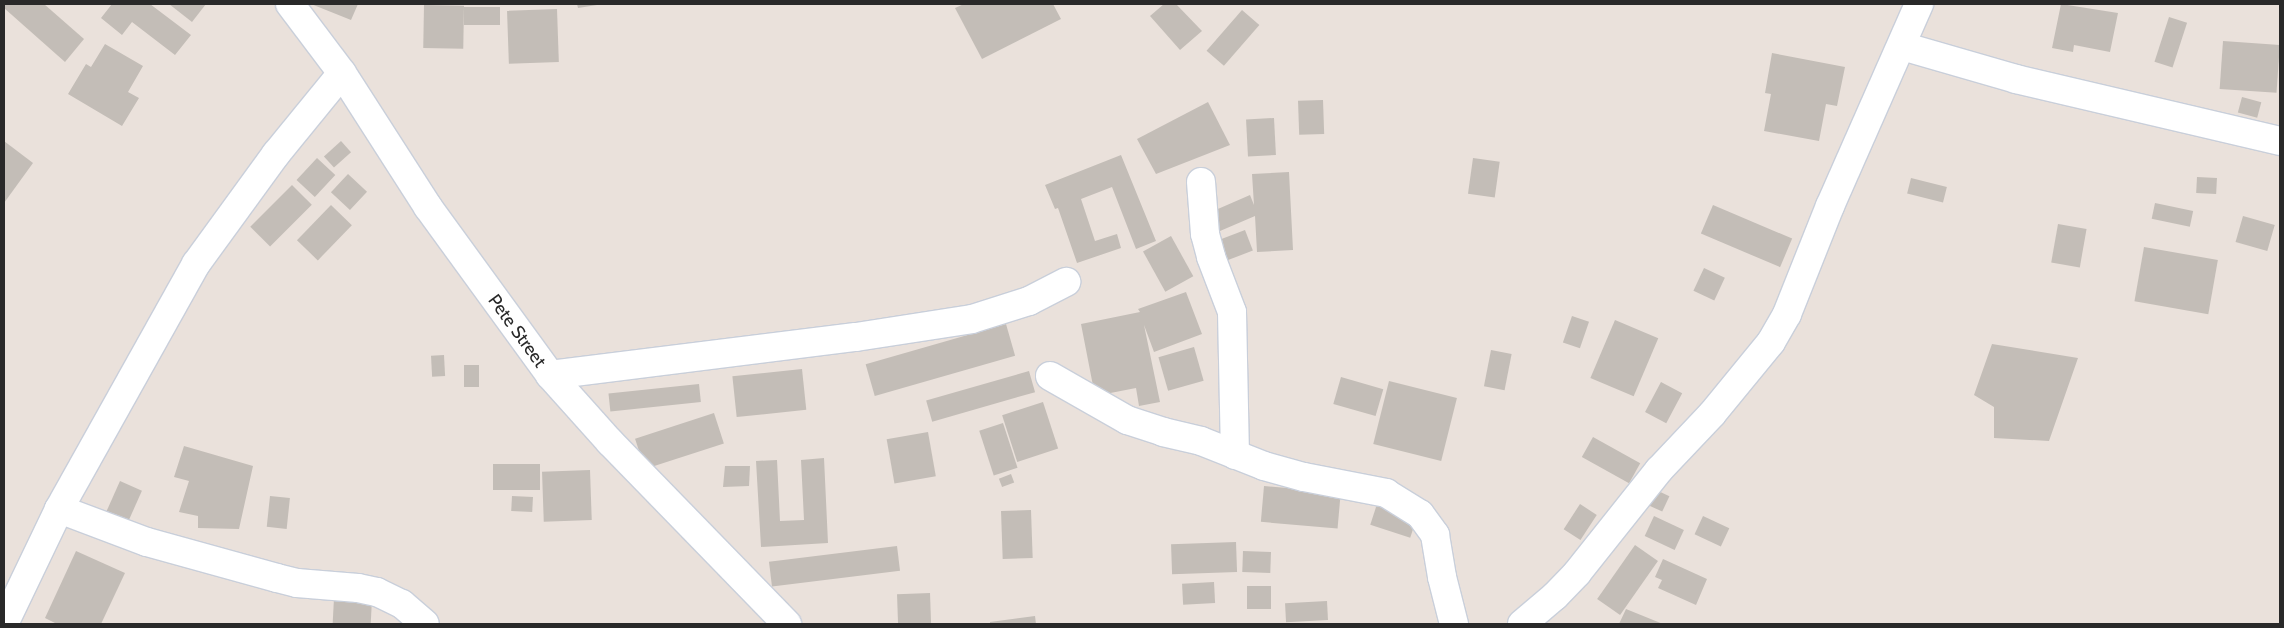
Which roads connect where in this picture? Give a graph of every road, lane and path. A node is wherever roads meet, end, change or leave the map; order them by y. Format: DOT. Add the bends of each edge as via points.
graph roads {
  1 [pos="290,4"];
  2 [pos="1919,4"];
  3 [pos="1902,46"];
  4 [pos="342,73"];
  5 [pos="2280,141"];
  6 [pos="1201,182"];
  7 [pos="1066,282"];
  8 [pos="550,375"];
  9 [pos="1050,376"];
  10 [pos="1235,455"];
  11 [pos="59,509"];
  12 [pos="4,624"];
  13 [pos="425,624"];
  14 [pos="787,624"];
  15 [pos="1454,624"];
  16 [pos="1522,624"];
  1 -- 4 [label="street, Pete Street"];
  2 -- 3 [label="street"];
  3 -- 5 [label="street" via="2016,80"];
  3 -- 16 [label="street" via="1854,151 1787,314 1771,342 1718,407 1659,470 1577,573"];
  4 -- 8 [label="street, Pete Street" via="428,207"];
  4 -- 11 [label="street" via="276,154 196,264"];
  6 -- 10 [label="street" via="1205,234 1232,312"];
  7 -- 8 [label="street" via="1029,301 972,320"];
  8 -- 14 [label="street, Pete Street" via="610,442"];
  9 -- 10 [label="street" via="1127,420 1201,441"];
  10 -- 15 [label="street" via="1304,477 1386,493 1420,514 1436,535"];
  11 -- 12 [label="street"];
  11 -- 13 [label="street" via="147,542 296,583 377,592 402,604"];
}
